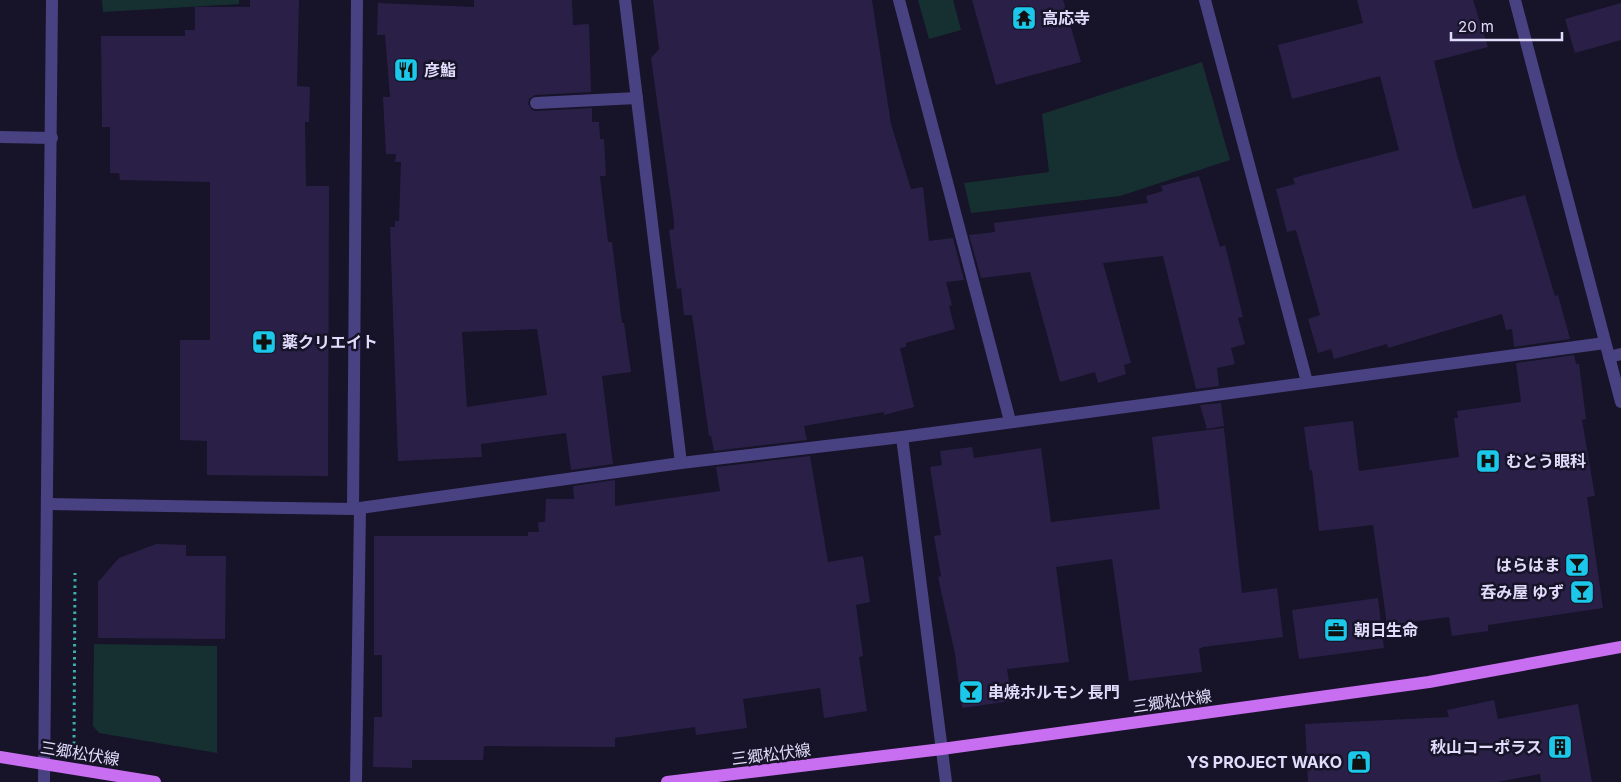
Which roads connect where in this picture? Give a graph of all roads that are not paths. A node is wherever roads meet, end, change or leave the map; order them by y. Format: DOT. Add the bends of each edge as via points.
graph roads {
  1 [pos="52,0"];
  2 [pos="357,0"];
  3 [pos="625,0"];
  4 [pos="899,0"];
  5 [pos="1204,0"];
  6 [pos="1515,0"];
  7 [pos="637,98"];
  8 [pos="536,103"];
  9 [pos="0,137"];
  10 [pos="52,138"];
  11 [pos="1605,343"];
  12 [pos="1615,356"];
  13 [pos="1307,382"];
  14 [pos="1621,402"];
  15 [pos="1010,421"];
  16 [pos="902,437"];
  17 [pos="681,463"];
  18 [pos="48,504"];
  19 [pos="357,509"];
  20 [pos="1621,647"];
  21 [pos="942,749"];
  22 [pos="0,757"];
  23 [pos="45,764"];
  24 [pos="44,782"];
  25 [pos="155,782"];
  26 [pos="356,782"];
  27 [pos="667,782"];
  28 [pos="946,782"];
  1 -- 10 [label="street"];
  2 -- 19 [label="street"];
  3 -- 7 [label="street"];
  4 -- 15 [label="street"];
  5 -- 13 [label="street"];
  6 -- 11 [label="street"];
  7 -- 8 [label="street"];
  7 -- 17 [label="street"];
  9 -- 10 [label="street"];
  10 -- 18 [label="street"];
  11 -- 12 [label="street"];
  11 -- 13 [label="street"];
  12 -- 14 [label="street"];
  13 -- 15 [label="street"];
  15 -- 16 [label="street"];
  16 -- 17 [label="street"];
  16 -- 21 [label="street"];
  17 -- 19 [label="street"];
  18 -- 19 [label="street"];
  18 -- 23 [label="street"];
  19 -- 26 [label="street"];
  20 -- 21 [label="main road, 三郷松伏線" via="1429,682"];
  21 -- 27 [label="main road, 三郷松伏線"];
  21 -- 28 [label="street"];
  22 -- 23 [label="main road, 三郷松伏線"];
  23 -- 24 [label="street"];
  23 -- 25 [label="main road, 三郷松伏線"];
}
